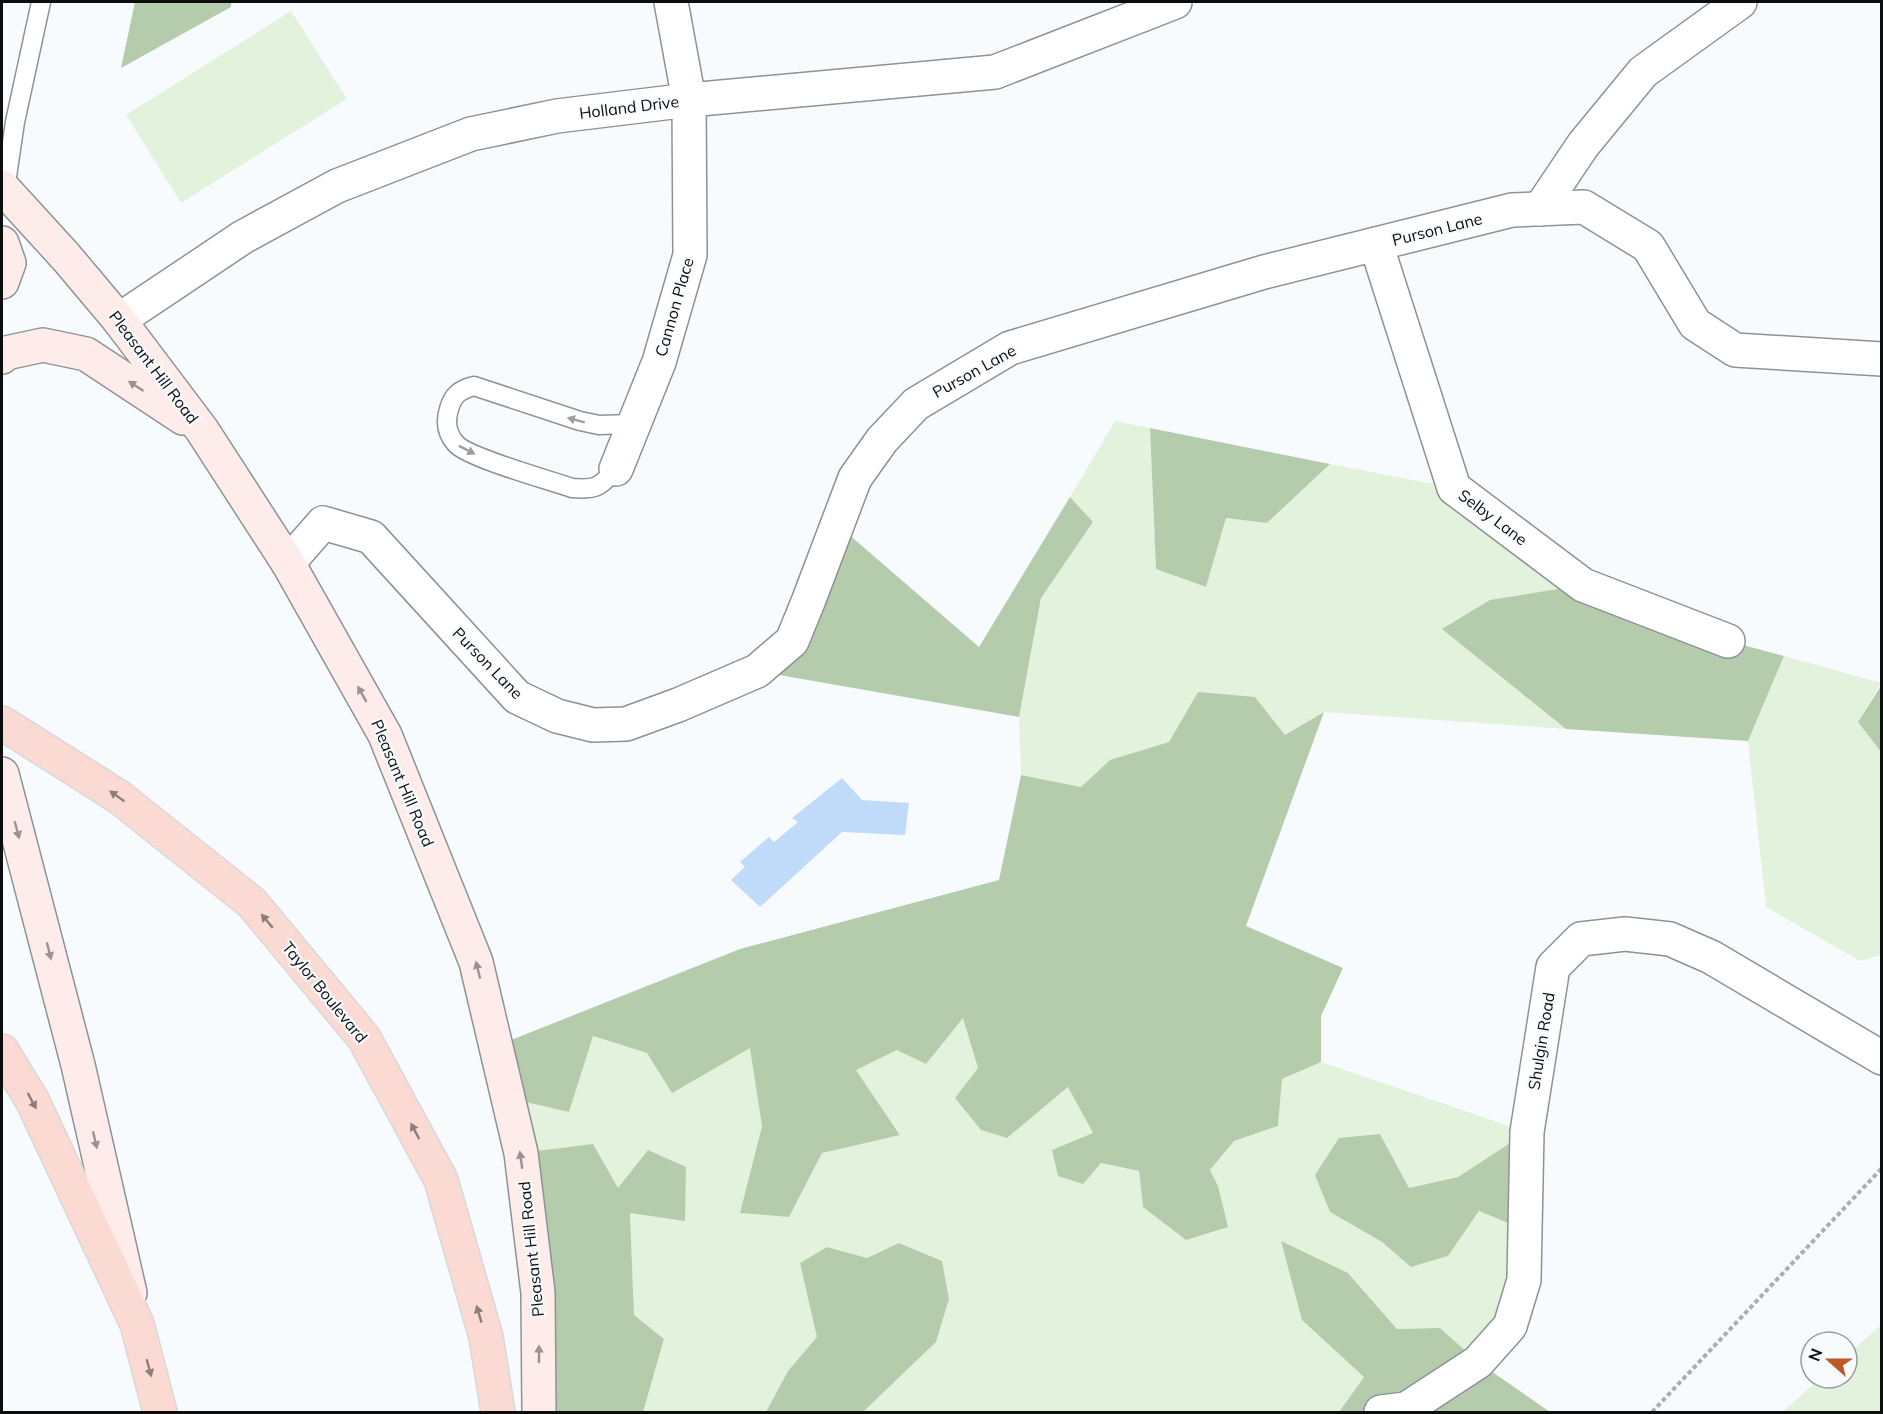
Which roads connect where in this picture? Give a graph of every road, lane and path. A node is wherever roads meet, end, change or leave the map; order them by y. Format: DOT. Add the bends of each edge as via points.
graph roads {
  1 [pos="41,2"];
  2 [pos="671,2"];
  3 [pos="1175,2"];
  4 [pos="1740,2"];
  5 [pos="689,100"];
  6 [pos="2,192"];
  7 [pos="1540,209"];
  8 [pos="2,243"];
  9 [pos="1376,244"];
  10 [pos="2,282"];
  11 [pos="119,320"];
  12 [pos="2,357"];
  13 [pos="1881,359"];
  14 [pos="634,424"];
  15 [pos="202,430"];
  16 [pos="616,469"];
  17 [pos="288,563"];
  18 [pos="1728,641"];
  19 [pos="2,723"];
  20 [pos="2,774"];
  21 [pos="2,1051"];
  22 [pos="1881,1058"];
  23 [pos="1881,1168"];
  24 [pos="137,1324"];
  25 [pos="160,1413"];
  26 [pos="498,1413"];
  27 [pos="539,1413"];
  28 [pos="1381,1413"];
  29 [pos="1652,1413"];
  1 -- 6 [label="lane"];
  2 -- 5 [label="street, Cannon Place"];
  3 -- 5 [label="street, Holland Drive" via="995,72"];
  4 -- 7 [label="street" via="1643,72 1583,146"];
  5 -- 11 [label="street, Holland Drive" via="557,116 471,134 337,186 243,237"];
  5 -- 14 [label="street, Cannon Place" via="690,255 659,362"];
  6 -- 11 [label="main road, Pleasant Hill Road" via="66,257"];
  7 -- 9 [label="street, Purson Lane" via="1512,210"];
  7 -- 13 [label="street, Purson Lane" via="1584,207 1648,246 1695,324 1735,350"];
  8 -- 10 [label="main road" via="9,263"];
  9 -- 17 [label="street, Purson Lane" via="1264,272 1010,348 916,404 882,440 855,478 792,641 757,671 626,724 593,725 557,716 517,697 371,537 323,523"];
  9 -- 18 [label="street, Selby Lane" via="1454,488 1583,585"];
  11 -- 15 [label="main road, Pleasant Hill Road"];
  15 -- 12 [label="main road, one-way" via="86,354 43,345"];
  14 -- 16 [label="street, Cannon Place"];
  14 -- 16 [label="lane, one-way" via="580,421 474,386 461,389 453,398 446,423 449,435 457,445 474,454 572,488 601,485"];
  15 -- 17 [label="main road, Pleasant Hill Road"];
  27 -- 17 [label="main road, Pleasant Hill Road, one-way" via="538,1293 521,1153 476,962 385,735"];
  26 -- 19 [label="main road, Taylor Boulevard, one-way" via="486,1337 441,1180 364,1038 252,903 119,797"];
  20 -- 24 [label="main road, one-way" via="78,1065"];
  21 -- 24 [label="main road, one-way" via="32,1100"];
  22 -- 28 [label="street, Shulgin Road" via="1711,957 1670,939 1625,934 1581,939 1553,967 1527,1132 1524,1280 1510,1326 1478,1362 1406,1409"];
  23 -- 29 [label="path"];
  24 -- 25 [label="main road, one-way"];
}
